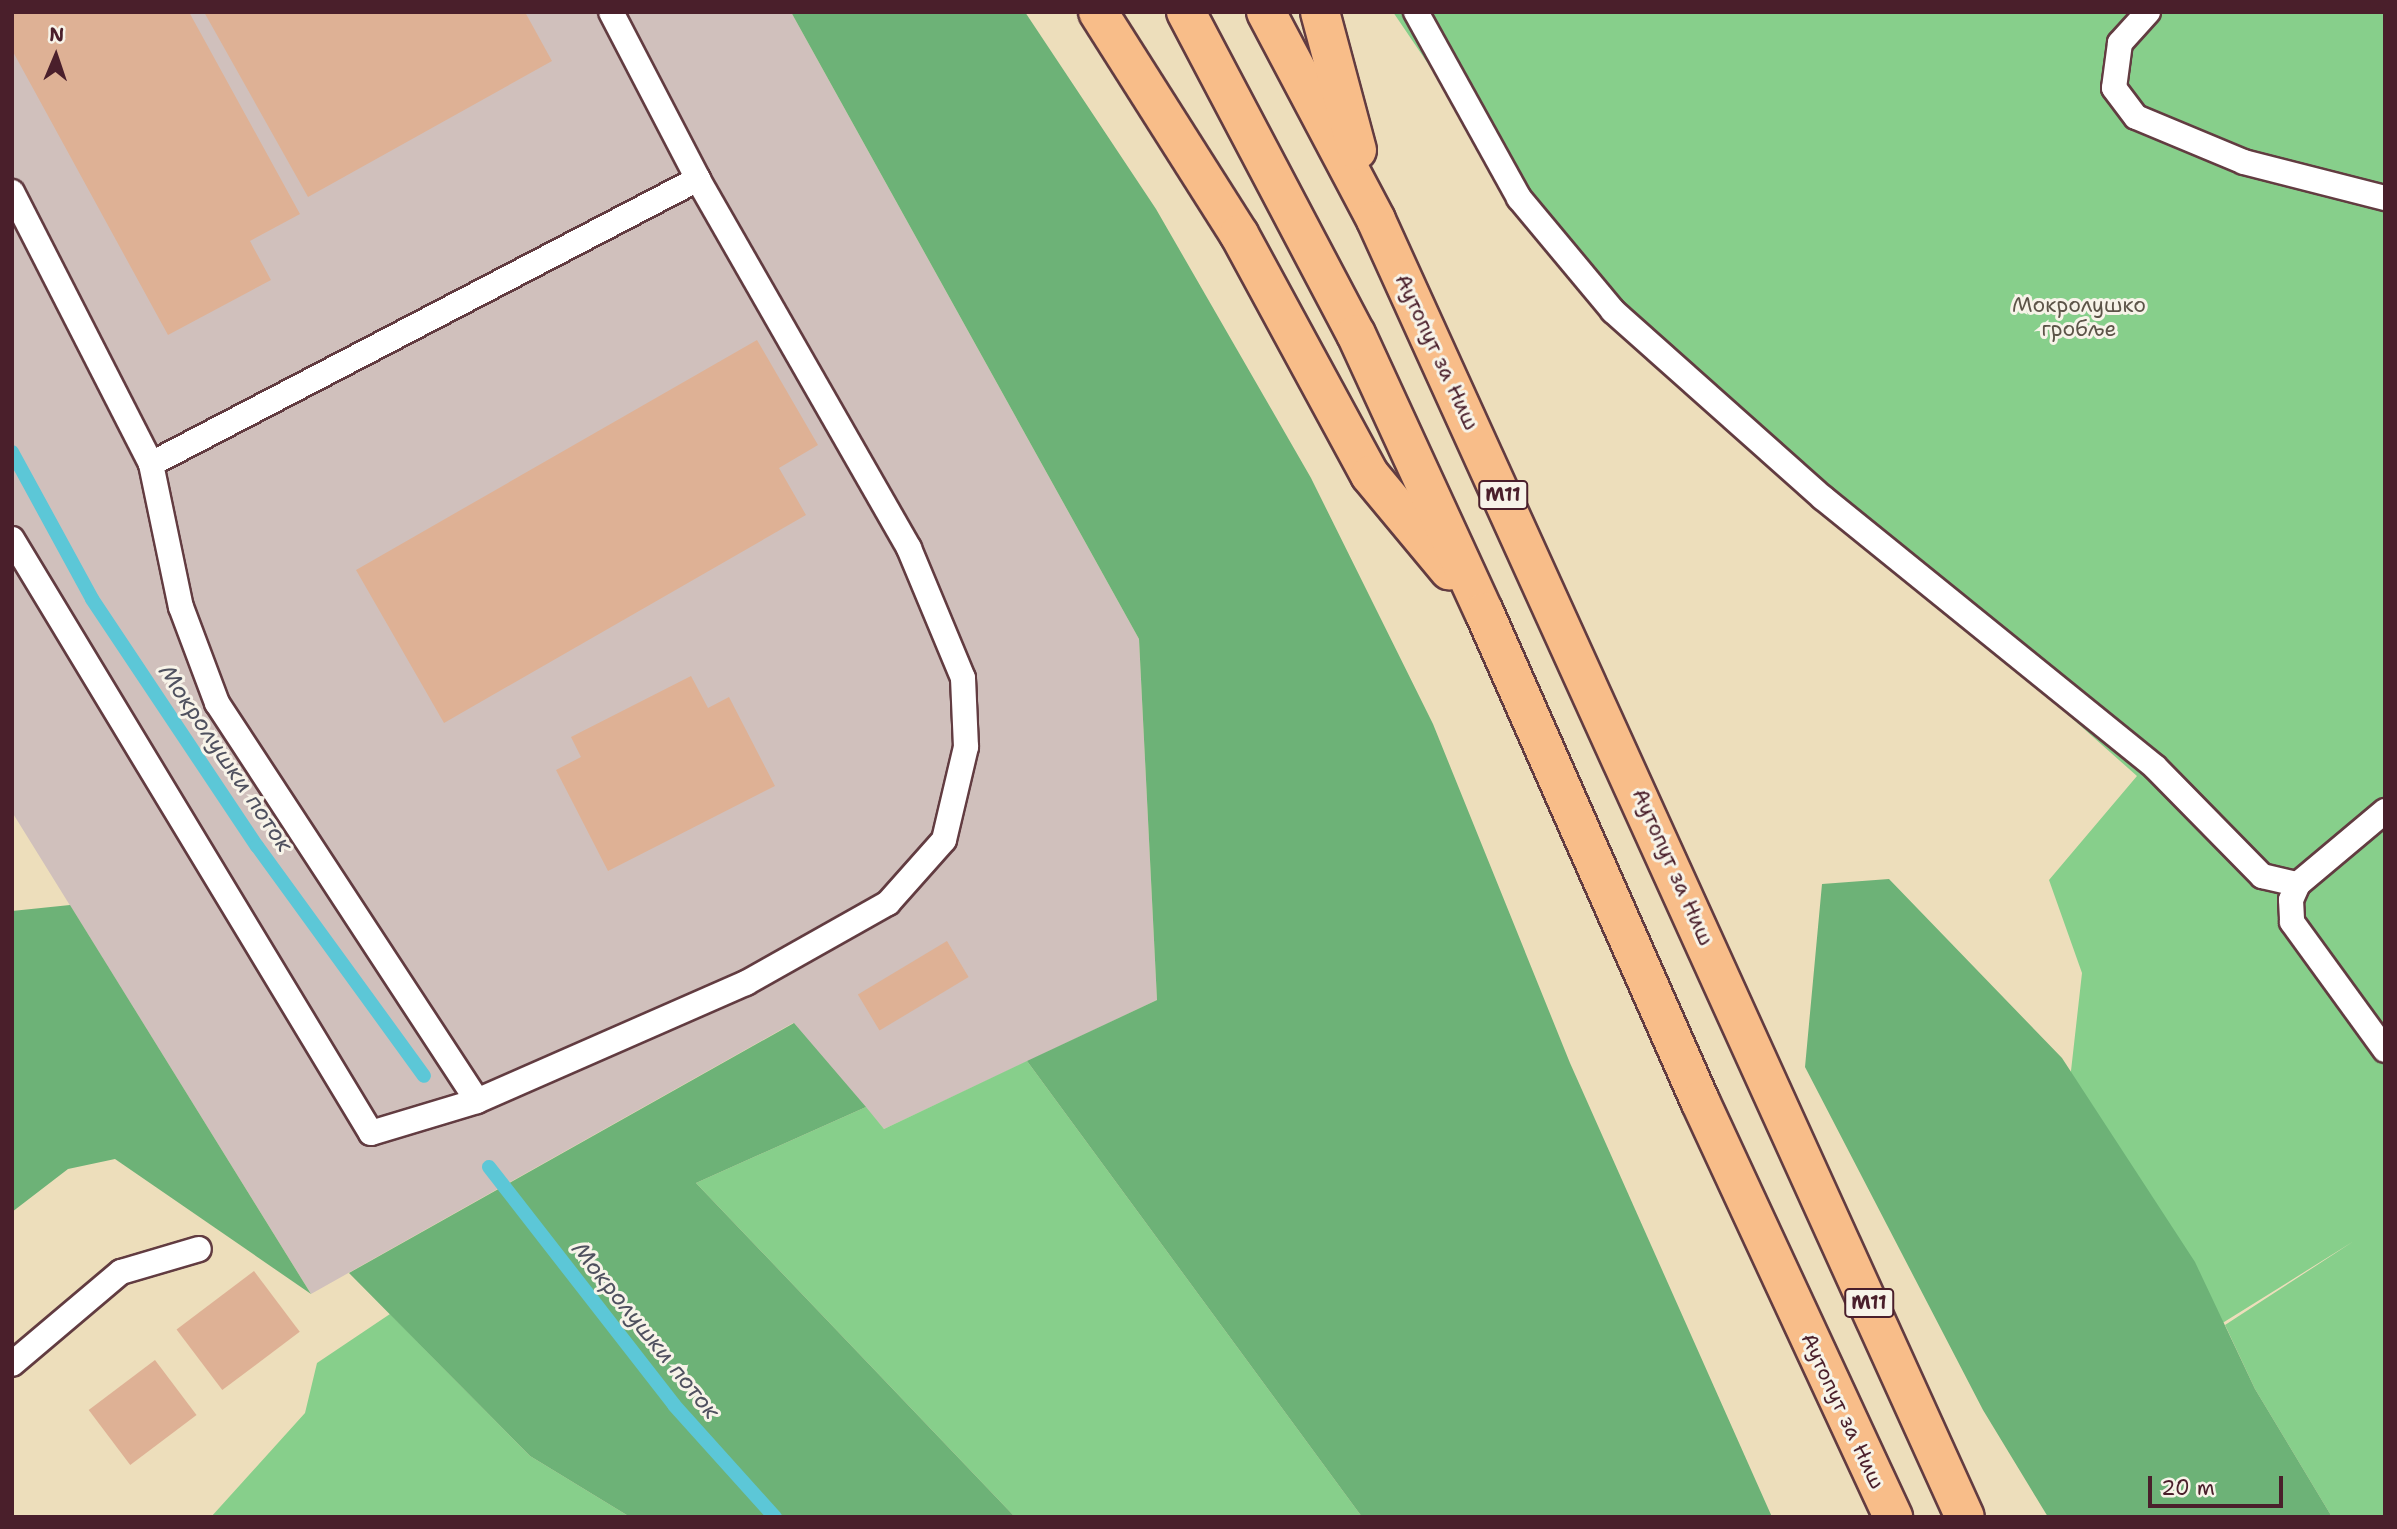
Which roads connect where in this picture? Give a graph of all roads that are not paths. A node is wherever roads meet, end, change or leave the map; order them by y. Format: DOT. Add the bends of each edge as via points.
graph roads {
  1 [pos="611,12"];
  2 [pos="1098,12"];
  3 [pos="1186,12"];
  4 [pos="1266,12"];
  5 [pos="1320,12"];
  6 [pos="1416,12"];
  7 [pos="2148,12"];
  8 [pos="698,179"];
  9 [pos="12,192"];
  10 [pos="2385,198"];
  11 [pos="1376,220"];
  12 [pos="151,464"];
  13 [pos="12,539"];
  14 [pos="1484,612"];
  15 [pos="2385,811"];
  16 [pos="2298,884"];
  17 [pos="2385,1050"];
  18 [pos="477,1101"];
  19 [pos="199,1249"];
  20 [pos="12,1364"];
  21 [pos="1893,1517"];
  22 [pos="1965,1517"];
  1 -- 8 [label="lane"];
  2 -- 14 [label="highway" via="1239,234 1370,475"];
  3 -- 14 [label="highway, Аутопут за Ниш" via="1356,334"];
  4 -- 11 [label="highway, M11"];
  5 -- 11 [label="highway"];
  6 -- 16 [label="lane" via="1519,198 1613,311 1823,498 2155,766 2262,876"];
  7 -- 10 [label="lane" via="2120,43 2114,88 2136,117 2244,162"];
  8 -- 12 [label="lane"];
  8 -- 18 [label="lane" via="909,548 963,678 966,747 944,840 888,903 746,983"];
  9 -- 12 [label="lane"];
  11 -- 22 [label="highway, Аутопут за Ниш / M11"];
  12 -- 18 [label="lane" via="181,607 217,703"];
  13 -- 18 [label="lane" via="371,1133"];
  14 -- 21 [label="highway, Аутопут за Ниш" via="1705,1114"];
  15 -- 16 [label="lane"];
  16 -- 17 [label="lane" via="2291,900 2292,922"];
  19 -- 20 [label="lane" via="161,1256 121,1272"];
}
